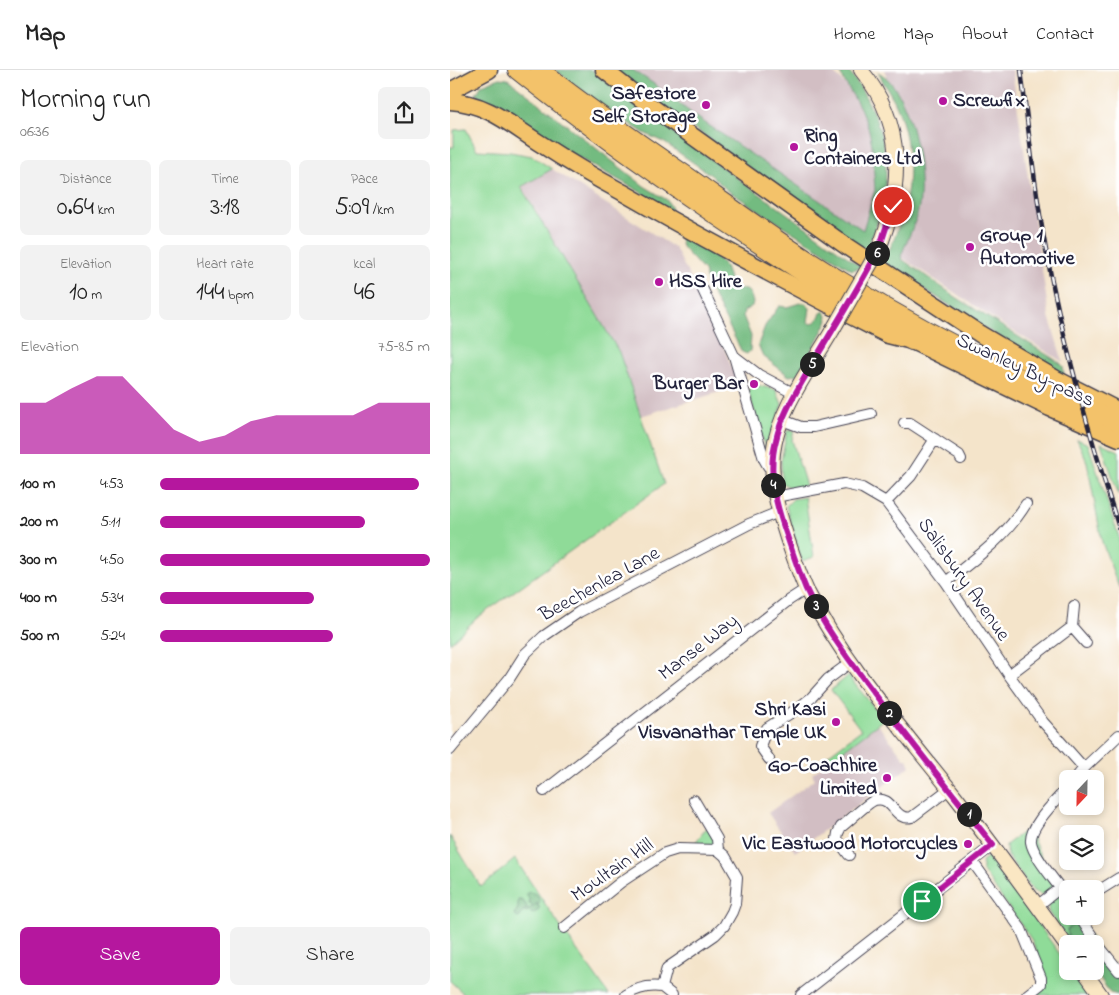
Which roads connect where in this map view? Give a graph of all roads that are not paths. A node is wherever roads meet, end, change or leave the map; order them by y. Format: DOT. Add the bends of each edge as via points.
graph roads {
  1 [pos="489,70"];
  2 [pos="517,70"];
  3 [pos="540,70"];
  4 [pos="604,70"];
  5 [pos="860,70"];
  6 [pos="450,91"];
  7 [pos="450,101"];
  8 [pos="703,290"];
  9 [pos="912,341"];
  10 [pos="734,356"];
  11 [pos="795,394"];
  12 [pos="1119,410"];
  13 [pos="871,414"];
  14 [pos="782,420"];
  15 [pos="1119,422"];
  16 [pos="904,423"];
  17 [pos="1119,438"];
  18 [pos="935,439"];
  19 [pos="961,458"];
  20 [pos="772,468"];
  21 [pos="775,496"];
  22 [pos="886,502"];
  23 [pos="1026,504"];
  24 [pos="778,512"];
  25 [pos="946,582"];
  26 [pos="806,589"];
  27 [pos="1074,606"];
  28 [pos="1072,627"];
  29 [pos="1086,643"];
  30 [pos="851,662"];
  31 [pos="1008,675"];
  32 [pos="1119,735"];
  33 [pos="450,750"];
  34 [pos="769,759"];
  35 [pos="1084,768"];
  36 [pos="949,789"];
  37 [pos="544,792"];
  38 [pos="1059,799"];
  39 [pos="694,800"];
  40 [pos="993,845"];
  41 [pos="718,850"];
  42 [pos="850,855"];
  43 [pos="972,861"];
  44 [pos="1119,878"];
  45 [pos="1104,888"];
  46 [pos="1037,906"];
  47 [pos="1085,925"];
  48 [pos="564,928"];
  49 [pos="1059,936"];
  50 [pos="1119,971"];
  51 [pos="1090,980"];
  52 [pos="662,987"];
  53 [pos="626,995"];
  54 [pos="672,995"];
  55 [pos="801,995"];
  56 [pos="1027,995"];
  57 [pos="1101,995"];
  1 -- 6 [label="highway"];
  2 -- 9 [label="highway" via="612,143 753,241"];
  3 -- 15 [label="highway" via="623,132 842,282 1051,393"];
  4 -- 12 [label="highway" via="854,251 980,334 1056,379"];
  5 -- 11 [label="main road, bridge" via="886,114 892,135 896,156 893,206 878,251"];
  7 -- 9 [label="highway, Swanley By-pass" via="480,106 501,116 612,187 738,257 888,335"];
  8 -- 10 [label="street"];
  9 -- 17 [label="highway, Swanley By-pass"];
  10 -- 11 [label="street" via="759,375"];
  10 -- 20 [label="street" via="764,458"];
  11 -- 14 [label="main road"];
  13 -- 14 [label="street" via="801,427"];
  14 -- 20 [label="main road"];
  16 -- 18 [label="street" via="910,423"];
  18 -- 19 [label="street"];
  18 -- 22 [label="street" via="911,476"];
  20 -- 21 [label="main road"];
  21 -- 22 [label="street, Salisbury Avenue" via="844,484 862,488"];
  21 -- 24 [label="main road"];
  22 -- 25 [label="street, Salisbury Avenue"];
  23 -- 25 [label="street" via="998,540"];
  24 -- 26 [label="main road"];
  24 -- 33 [label="street, Beechenlea Lane" via="579,612 544,636 525,654"];
  25 -- 31 [label="street, Salisbury Avenue"];
  26 -- 30 [label="main road"];
  26 -- 37 [label="street, Manse Way"];
  27 -- 28 [label="street"];
  28 -- 29 [label="street"];
  28 -- 31 [label="street"];
  30 -- 34 [label="street" via="797,709 767,728 760,746"];
  30 -- 36 [label="main road"];
  31 -- 35 [label="street, Salisbury Avenue" via="1043,722"];
  32 -- 35 [label="street"];
  36 -- 40 [label="main road"];
  36 -- 42 [label="street" via="912,818 906,819 888,802 875,800 838,833 837,839"];
  38 -- 46 [label="street" via="1032,832 1031,842 1035,851 1060,888"];
  39 -- 41 [label="street" via="717,839"];
  40 -- 43 [label="street"];
  40 -- 46 [label="main road"];
  41 -- 48 [label="street, Moultain Hill" via="678,849 665,853 620,882"];
  41 -- 52 [label="street" via="726,856 737,877 732,912 715,935 667,968"];
  43 -- 55 [label="street"];
  43 -- 56 [label="street" via="1021,929 1035,962 1041,984"];
  44 -- 45 [label="street"];
  46 -- 49 [label="main road"];
  47 -- 50 [label="street"];
  51 -- 57 [label="main road"];
  52 -- 53 [label="street" via="651,986"];
  52 -- 54 [label="street"];
}
